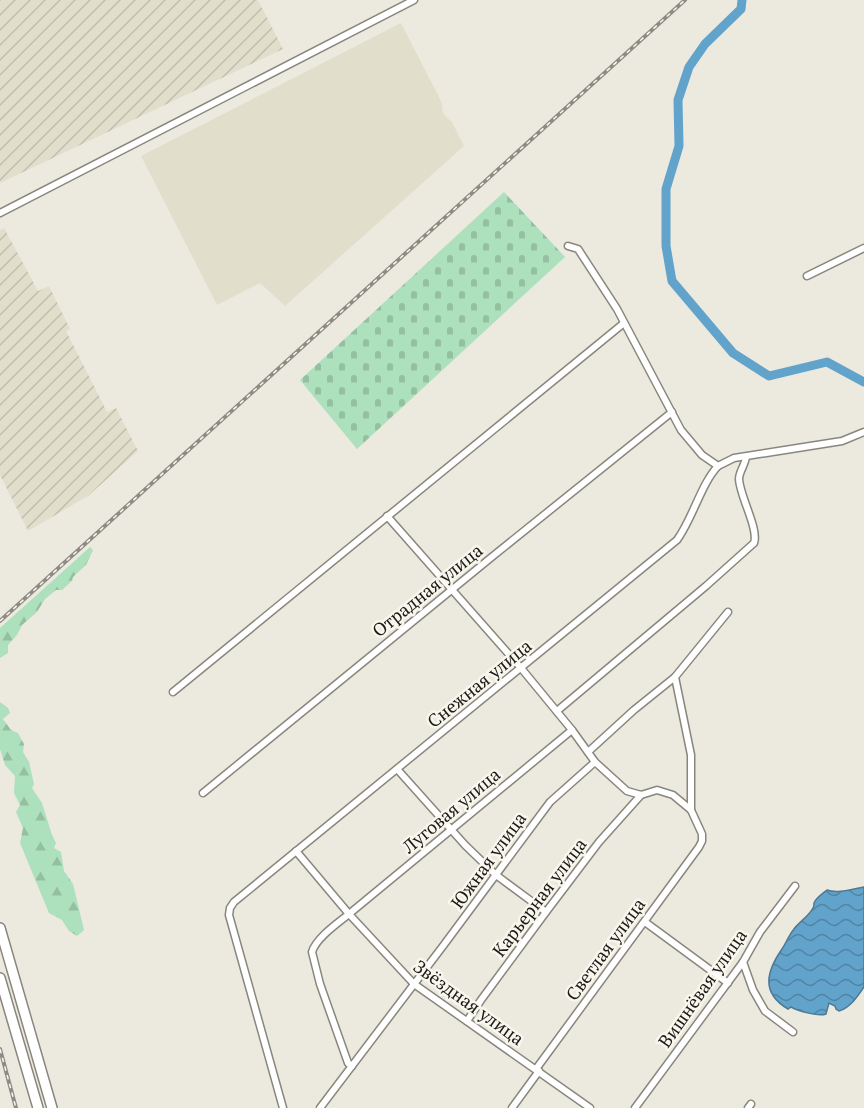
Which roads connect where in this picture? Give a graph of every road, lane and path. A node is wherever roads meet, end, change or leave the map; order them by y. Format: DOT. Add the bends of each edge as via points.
graph roads {
  1 [pos="414,0"];
  2 [pos="0,213"];
  3 [pos="568,246"];
  4 [pos="864,248"];
  5 [pos="807,276"];
  6 [pos="624,322"];
  7 [pos="672,412"];
  8 [pos="864,432"];
  9 [pos="746,457"];
  10 [pos="718,466"];
  11 [pos="387,516"];
  12 [pos="451,590"];
  13 [pos="728,612"];
  14 [pos="521,668"];
  15 [pos="675,677"];
  16 [pos="172,692"];
  17 [pos="557,711"];
  18 [pos="572,730"];
  19 [pos="588,752"];
  20 [pos="595,762"];
  21 [pos="397,769"];
  22 [pos="203,793"];
  23 [pos="640,795"];
  24 [pos="691,810"];
  25 [pos="452,829"];
  26 [pos="296,851"];
  27 [pos="496,874"];
  28 [pos="795,886"];
  29 [pos="546,912"];
  30 [pos="349,914"];
  31 [pos="645,922"];
  32 [pos="0,928"];
  33 [pos="743,962"];
  34 [pos="0,978"];
  35 [pos="728,982"];
  36 [pos="414,984"];
  37 [pos="467,1021"];
  38 [pos="793,1032"];
  39 [pos="352,1066"];
  40 [pos="538,1070"];
  41 [pos="38,1108"];
  42 [pos="52,1108"];
  43 [pos="283,1108"];
  44 [pos="320,1108"];
  45 [pos="513,1108"];
  46 [pos="590,1108"];
  47 [pos="635,1108"];
  1 -- 2 [label="street"];
  3 -- 6 [label="street" via="578,249"];
  4 -- 5 [label="street"];
  6 -- 7 [label="street"];
  6 -- 11 [label="street"];
  7 -- 10 [label="street" via="702,455"];
  7 -- 12 [label="street, Отрадная улица"];
  8 -- 9 [label="street" via="842,441"];
  9 -- 10 [label="street"];
  9 -- 17 [label="street" via="739,478 754,543"];
  10 -- 14 [label="street, Снежная улица" via="677,540"];
  11 -- 12 [label="street"];
  11 -- 16 [label="street"];
  12 -- 14 [label="street"];
  12 -- 22 [label="street, Отрадная улица"];
  13 -- 15 [label="street"];
  14 -- 17 [label="street"];
  14 -- 21 [label="street, Снежная улица"];
  15 -- 19 [label="street"];
  15 -- 24 [label="street" via="691,755"];
  17 -- 18 [label="street"];
  18 -- 19 [label="street"];
  18 -- 25 [label="street, Луговая улица"];
  19 -- 20 [label="street"];
  20 -- 23 [label="street" via="627,791"];
  20 -- 27 [label="street, Южная улица" via="550,802"];
  21 -- 25 [label="street"];
  21 -- 26 [label="street, Снежная улица"];
  23 -- 24 [label="street" via="657,790 673,795"];
  23 -- 29 [label="street, Карьерная улица"];
  24 -- 31 [label="street, Светлая улица" via="702,842"];
  25 -- 27 [label="street"];
  25 -- 30 [label="street, Луговая улица"];
  26 -- 30 [label="street, Звёздная улица"];
  26 -- 43 [label="street, Снежная улица" via="234,902 229,915"];
  27 -- 29 [label="street"];
  27 -- 36 [label="street, Южная улица"];
  28 -- 33 [label="street, Вишнёвая улица"];
  29 -- 37 [label="street, Карьерная улица"];
  30 -- 36 [label="street, Звёздная улица"];
  30 -- 39 [label="street, Луговая улица" via="313,946 312,952 320,984"];
  31 -- 35 [label="street"];
  31 -- 40 [label="street, Светлая улица"];
  32 -- 42 [label="highway"];
  33 -- 35 [label="street, Вишнёвая улица"];
  33 -- 38 [label="street" via="765,1011"];
  34 -- 41 [label="highway"];
  35 -- 47 [label="street, Вишнёвая улица"];
  36 -- 37 [label="street, Звёздная улица"];
  36 -- 39 [label="street, Южная улица"];
  37 -- 40 [label="street, Звёздная улица"];
  39 -- 44 [label="street, Южная улица"];
  40 -- 45 [label="street, Светлая улица"];
  40 -- 46 [label="street, Звёздная улица"];
}
